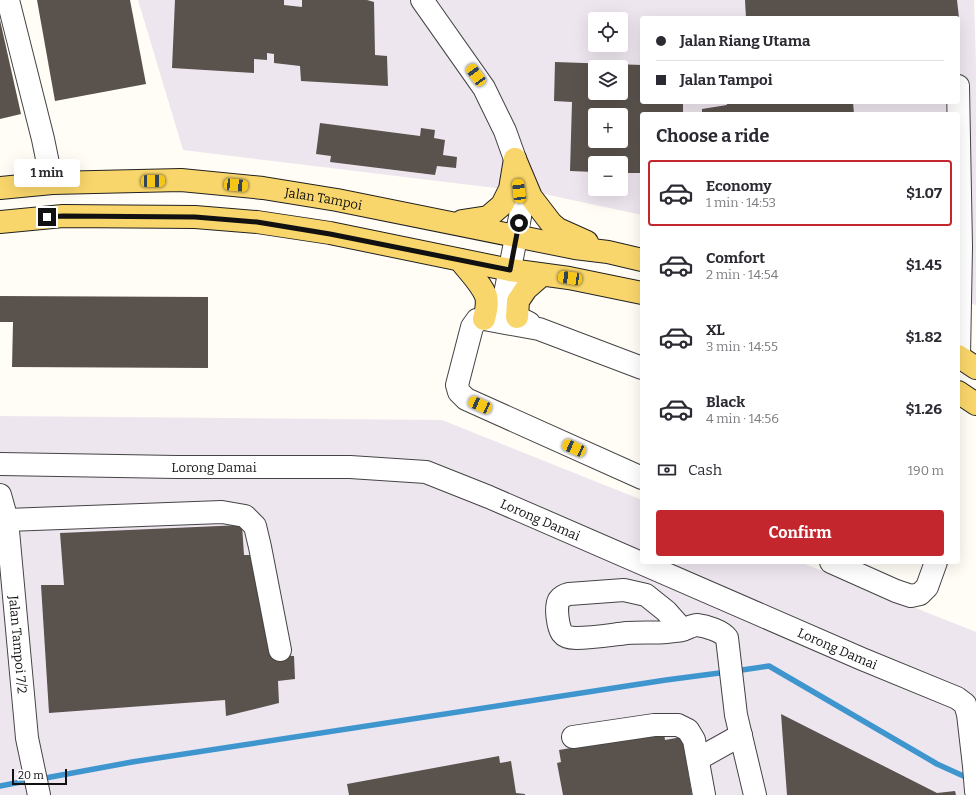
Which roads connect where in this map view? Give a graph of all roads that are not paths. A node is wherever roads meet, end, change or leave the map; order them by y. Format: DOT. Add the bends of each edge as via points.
graph roads {
  1 [pos="8,0"];
  2 [pos="422,0"];
  3 [pos="515,159"];
  4 [pos="52,183"];
  5 [pos="0,188"];
  6 [pos="0,222"];
  7 [pos="452,222"];
  8 [pos="516,237"];
  9 [pos="608,252"];
  10 [pos="460,260"];
  11 [pos="640,260"];
  12 [pos="510,270"];
  13 [pos="960,270"];
  14 [pos="542,275"];
  15 [pos="640,293"];
  16 [pos="517,317"];
  17 [pos="484,319"];
  18 [pos="539,329"];
  19 [pos="964,360"];
  20 [pos="640,367"];
  21 [pos="960,393"];
  22 [pos="976,404"];
  23 [pos="0,464"];
  24 [pos="640,477"];
  25 [pos="0,495"];
  26 [pos="7,520"];
  27 [pos="640,563"];
  28 [pos="643,564"];
  29 [pos="835,564"];
  30 [pos="935,564"];
  31 [pos="683,630"];
  32 [pos="280,650"];
  33 [pos="738,725"];
  34 [pos="574,737"];
  35 [pos="698,759"];
  36 [pos="976,791"];
  37 [pos="39,795"];
  38 [pos="704,795"];
  39 [pos="755,795"];
  1 -- 4 [label="street"];
  2 -- 3 [label="street" via="484,88 505,131"];
  3 -- 7 [label="main road" via="510,188 502,205 488,217"];
  3 -- 8 [label="street" via="521,207"];
  3 -- 9 [label="main road" via="531,197 551,223 558,229"];
  4 -- 5 [label="main road, Jalan Tampoi"];
  4 -- 7 [label="main road, Jalan Tampoi" via="181,180 263,188"];
  6 -- 10 [label="main road" via="63,216 195,217 257,222"];
  7 -- 8 [label="main road, Jalan Tampoi"];
  8 -- 9 [label="main road, Jalan Tampoi"];
  8 -- 12 [label="street"];
  9 -- 11 [label="main road, Jalan Tampoi"];
  10 -- 12 [label="main road"];
  10 -- 17 [label="main road" via="480,285 486,298"];
  12 -- 14 [label="main road"];
  12 -- 16 [label="street" via="504,299 508,310"];
  13 -- 19 [label="street"];
  14 -- 15 [label="main road"];
  14 -- 16 [label="main road" via="518,300"];
  16 -- 18 [label="street"];
  17 -- 18 [label="street"];
  17 -- 24 [label="street" via="477,320 472,326 457,385 459,392 466,399"];
  18 -- 20 [label="street"];
  21 -- 22 [label="main road"];
  23 -- 27 [label="street, Lorong Damai" via="350,467 426,472"];
  25 -- 26 [label="street, Jalan Tampoi 7/2"];
  26 -- 32 [label="street" via="222,512 245,516 255,526"];
  26 -- 37 [label="street, Jalan Tampoi 7/2" via="27,738"];
  28 -- 36 [label="street, Lorong Damai" via="957,698 965,704 968,714"];
  29 -- 30 [label="street" via="911,596 920,594 927,587"];
  31 -- 31 [label="street" via="570,638 561,632 557,605 564,596 570,594 624,590 646,595 666,611"];
  31 -- 33 [label="street" via="694,625 705,626 724,634 727,638"];
  33 -- 35 [label="street"];
  33 -- 39 [label="street"];
  34 -- 35 [label="street" via="654,725 678,725 688,730 694,740"];
  35 -- 38 [label="street"];
}
